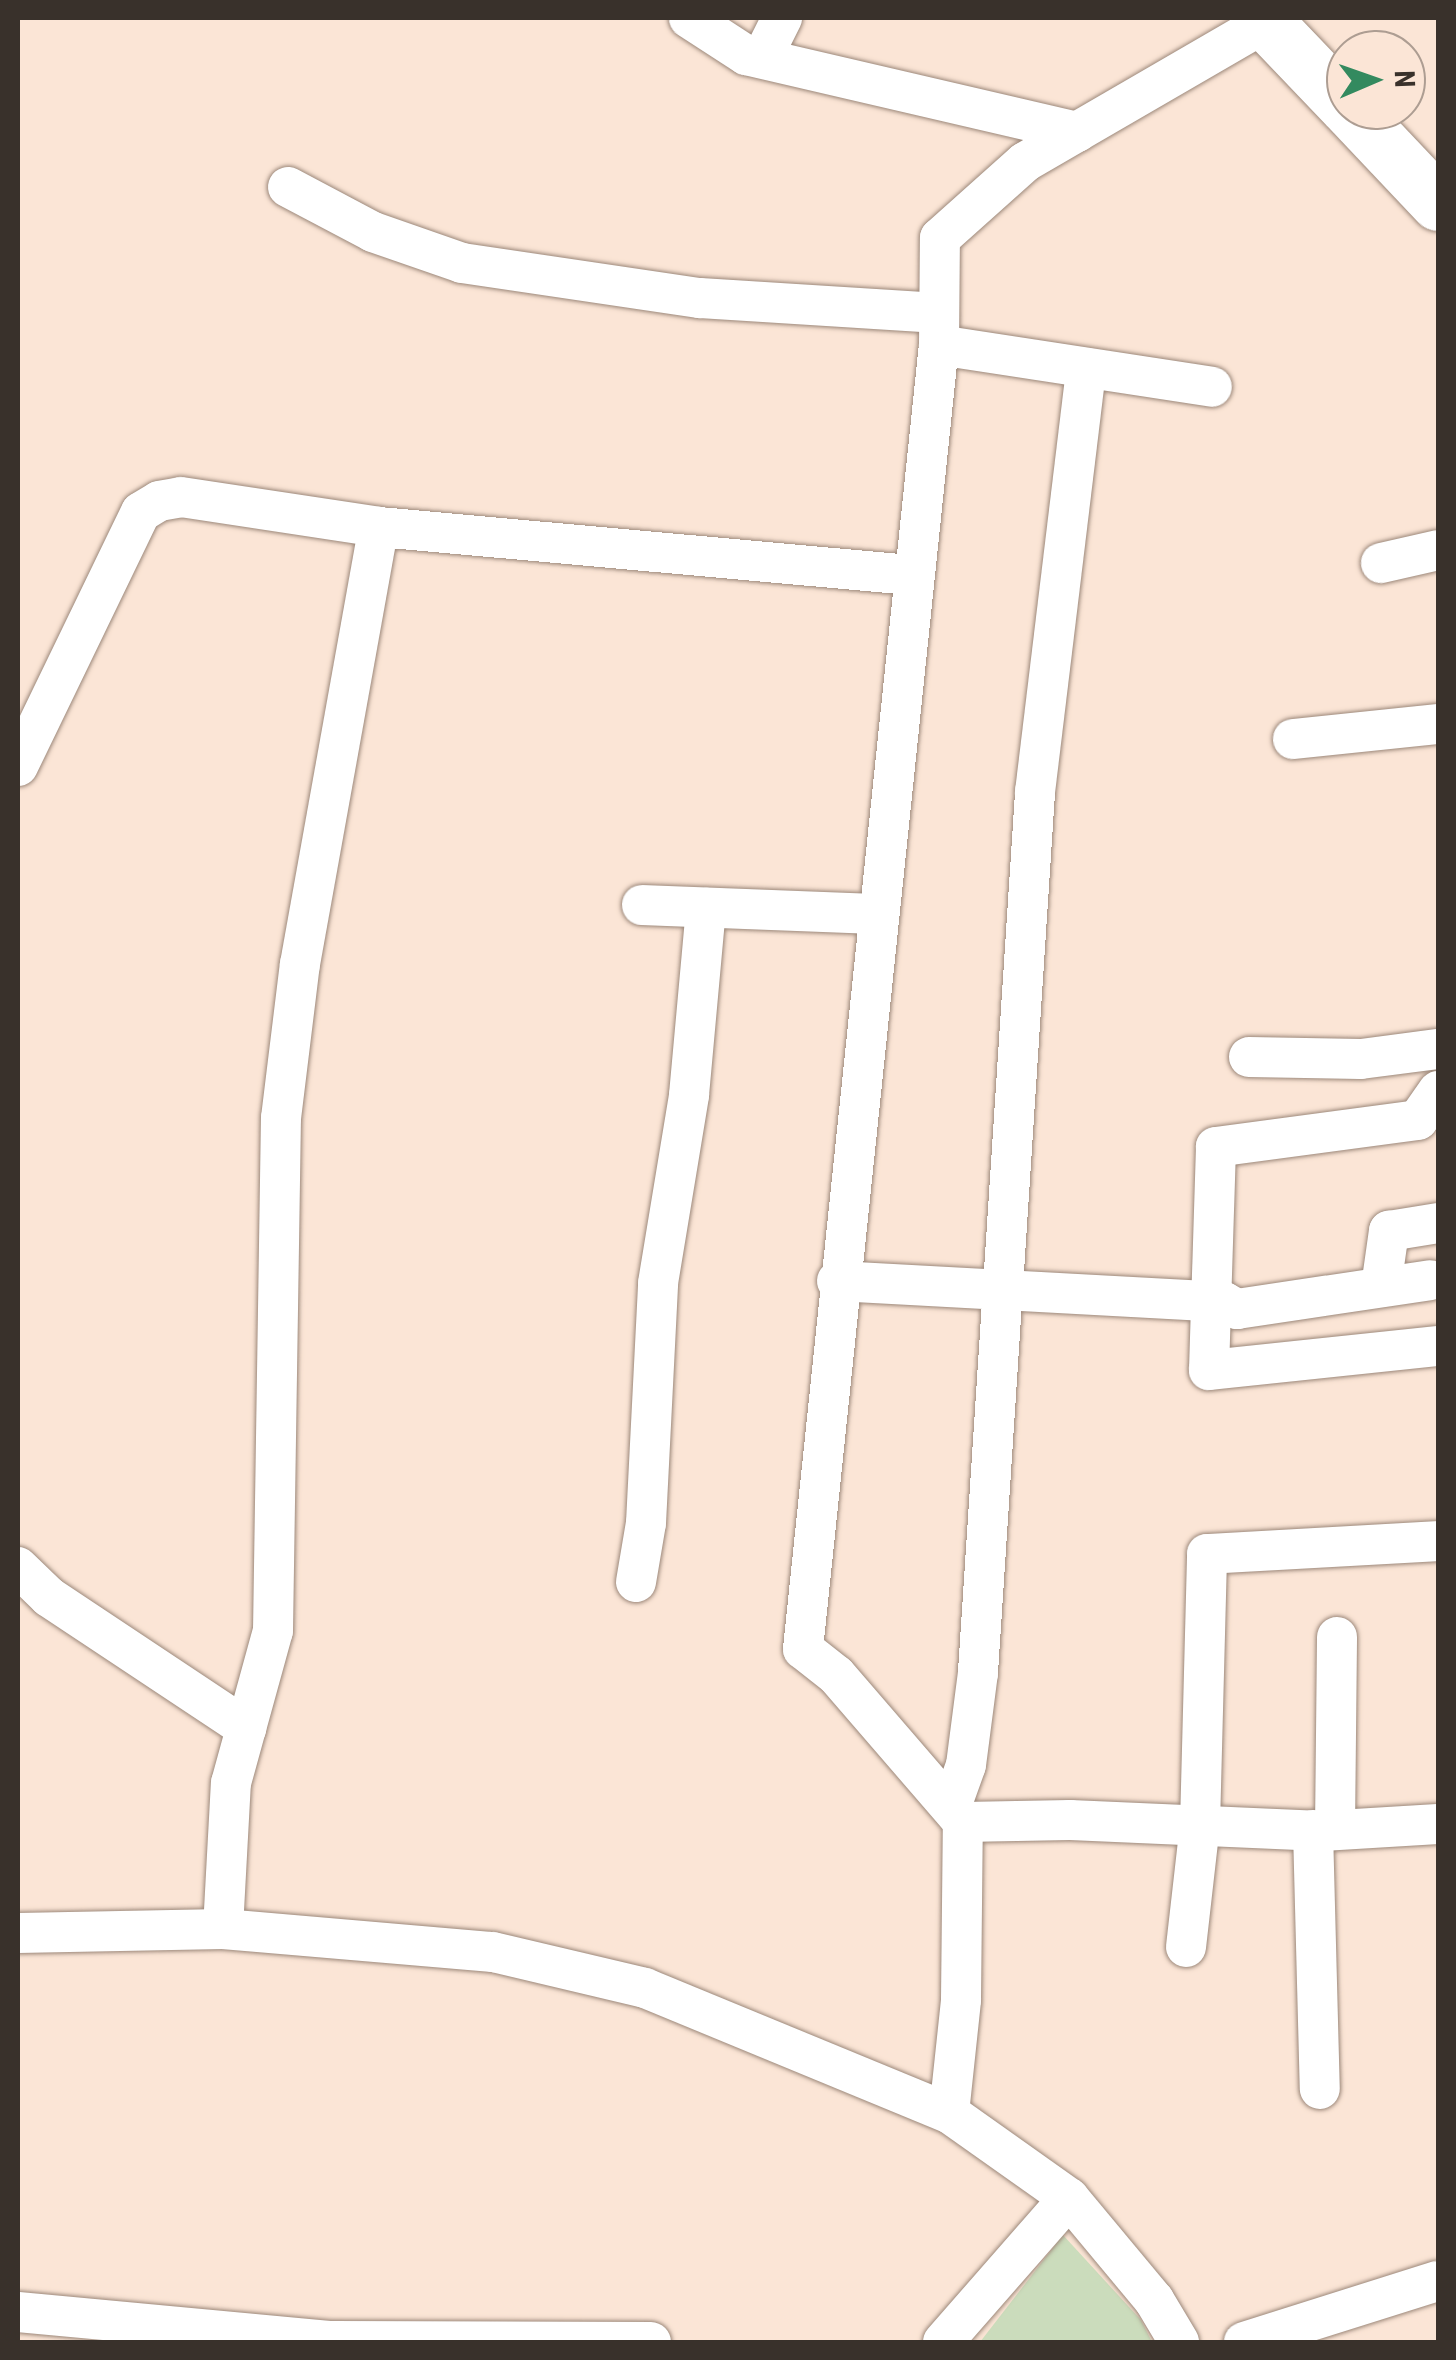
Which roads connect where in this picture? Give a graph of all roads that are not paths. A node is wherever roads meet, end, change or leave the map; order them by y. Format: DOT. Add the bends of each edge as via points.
graph roads {
  1 [pos="689,18"];
  2 [pos="782,18"];
  3 [pos="1268,20"];
  4 [pos="762,58"];
  5 [pos="1326,84"];
  6 [pos="1369,130"];
  7 [pos="1077,132"];
  8 [pos="288,187"];
  9 [pos="1438,203"];
  10 [pos="939,329"];
  11 [pos="1086,368"];
  12 [pos="1212,387"];
  13 [pos="379,528"];
  14 [pos="1438,550"];
  15 [pos="1381,563"];
  16 [pos="911,575"];
  17 [pos="1438,724"];
  18 [pos="1292,740"];
  19 [pos="18,766"];
  20 [pos="642,905"];
  21 [pos="706,908"];
  22 [pos="875,914"];
  23 [pos="1438,1049"];
  24 [pos="1249,1058"];
  25 [pos="1438,1091"];
  26 [pos="1438,1223"];
  27 [pos="1430,1280"];
  28 [pos="837,1281"];
  29 [pos="1381,1287"];
  30 [pos="999,1290"];
  31 [pos="1212,1302"];
  32 [pos="1438,1346"];
  33 [pos="1438,1540"];
  34 [pos="18,1568"];
  35 [pos="636,1582"];
  36 [pos="1337,1636"];
  37 [pos="246,1728"];
  38 [pos="957,1813"];
  39 [pos="1200,1824"];
  40 [pos="1438,1824"];
  41 [pos="1324,1830"];
  42 [pos="223,1930"];
  43 [pos="18,1933"];
  44 [pos="1186,1947"];
  45 [pos="1320,2089"];
  46 [pos="949,2113"];
  47 [pos="1068,2198"];
  48 [pos="1438,2281"];
  49 [pos="18,2312"];
  50 [pos="522,2340"];
  51 [pos="652,2342"];
  52 [pos="943,2342"];
  53 [pos="1179,2342"];
  54 [pos="1244,2342"];
  1 -- 4 [label="street"];
  2 -- 4 [label="street"];
  3 -- 5 [label="main road"];
  3 -- 7 [label="street"];
  4 -- 7 [label="street"];
  6 -- 9 [label="main road"];
  7 -- 10 [label="street" via="1025,162 940,238"];
  8 -- 10 [label="street" via="372,232 462,263"];
  10 -- 11 [label="street"];
  10 -- 16 [label="street"];
  11 -- 12 [label="street"];
  11 -- 30 [label="street" via="1035,792"];
  13 -- 16 [label="street"];
  13 -- 19 [label="street" via="182,498 141,512"];
  13 -- 37 [label="street" via="300,964 281,1118 273,1631"];
  14 -- 15 [label="street"];
  16 -- 22 [label="street"];
  17 -- 18 [label="street"];
  20 -- 21 [label="street"];
  21 -- 22 [label="street"];
  21 -- 35 [label="street" via="689,1095 658,1283 646,1523"];
  22 -- 28 [label="street"];
  23 -- 24 [label="street" via="1362,1059"];
  25 -- 31 [label="street" via="1418,1120 1216,1148"];
  26 -- 29 [label="street" via="1389,1231"];
  27 -- 29 [label="street"];
  28 -- 30 [label="street"];
  28 -- 38 [label="street" via="803,1649 836,1675"];
  29 -- 31 [label="street" via="1236,1309"];
  30 -- 31 [label="street"];
  30 -- 38 [label="street" via="999,1414 988,1464 978,1672"];
  31 -- 32 [label="street" via="1209,1370"];
  33 -- 39 [label="street" via="1207,1554"];
  34 -- 37 [label="street" via="49,1596"];
  36 -- 41 [label="street"];
  37 -- 42 [label="street" via="230,1783"];
  38 -- 39 [label="street"];
  38 -- 46 [label="street" via="961,2000"];
  39 -- 41 [label="street"];
  39 -- 44 [label="street"];
  40 -- 41 [label="street"];
  41 -- 45 [label="street"];
  42 -- 43 [label="street"];
  42 -- 46 [label="street" via="493,1952 645,1988"];
  46 -- 47 [label="street"];
  47 -- 52 [label="street"];
  47 -- 53 [label="street" via="1154,2300"];
  48 -- 54 [label="street"];
  49 -- 50 [label="street" via="332,2341"];
  50 -- 51 [label="street"];
}
